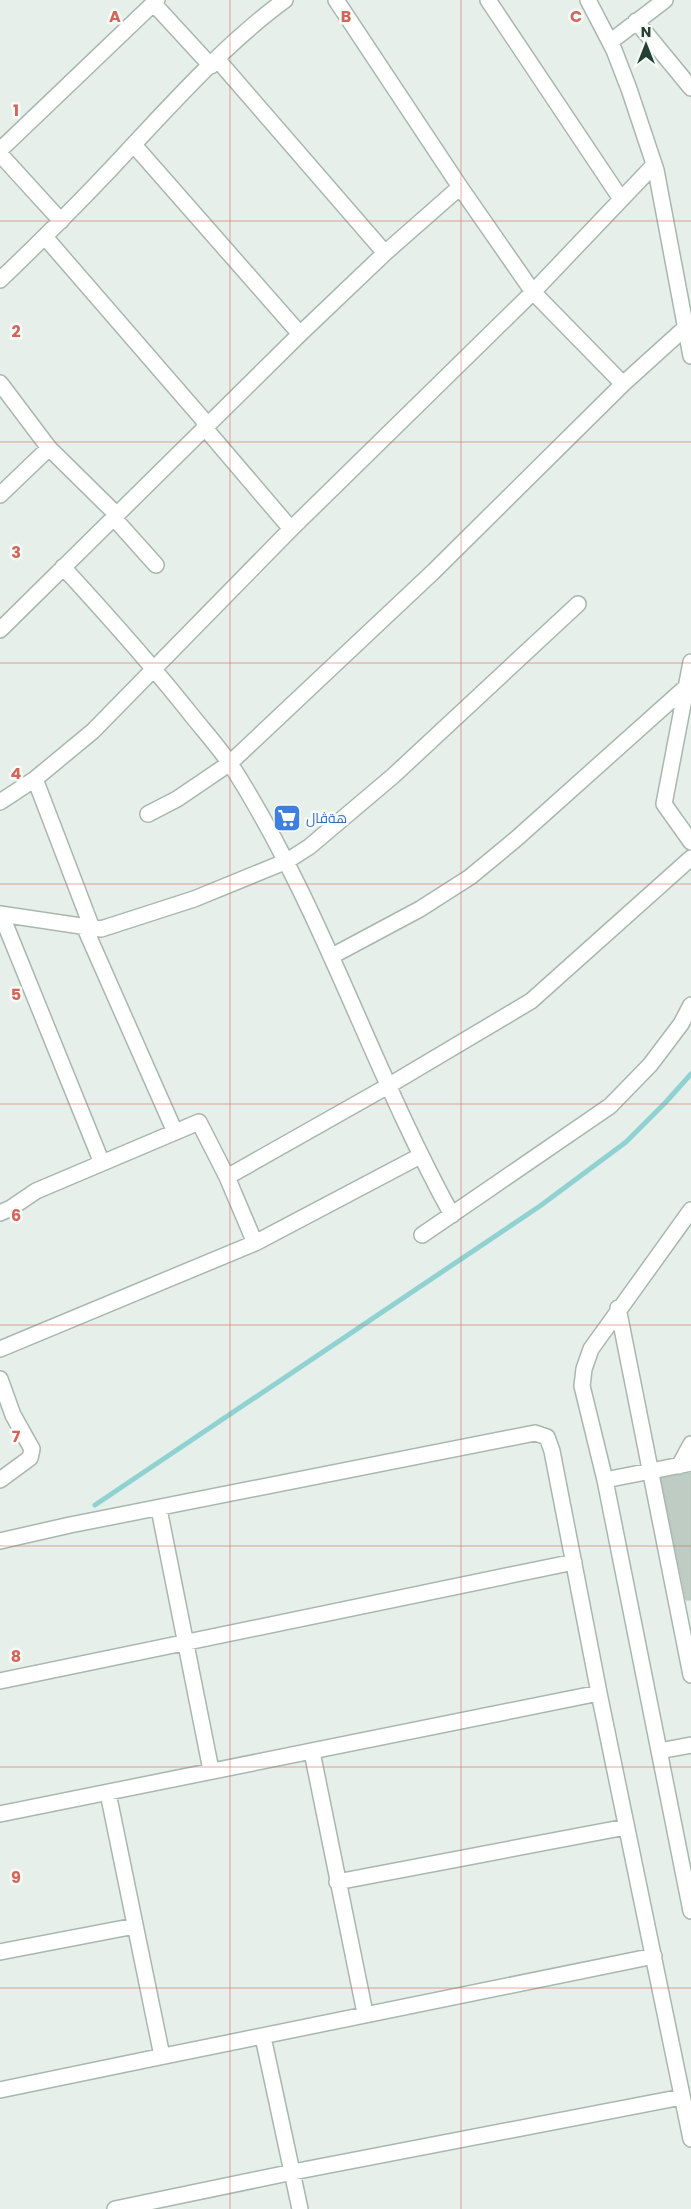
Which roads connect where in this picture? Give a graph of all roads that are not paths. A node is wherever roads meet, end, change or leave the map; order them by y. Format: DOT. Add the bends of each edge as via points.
graph roads {
  1 [pos="285,0"];
  2 [pos="336,0"];
  3 [pos="488,0"];
  4 [pos="588,0"];
  5 [pos="665,0"];
  6 [pos="155,2"];
  7 [pos="636,21"];
  8 [pos="610,42"];
  9 [pos="214,62"];
  10 [pos="691,88"];
  11 [pos="134,144"];
  12 [pos="0,152"];
  13 [pos="654,164"];
  14 [pos="460,187"];
  15 [pos="621,199"];
  16 [pos="61,221"];
  17 [pos="45,237"];
  18 [pos="385,253"];
  19 [pos="0,280"];
  20 [pos="533,292"];
  21 [pos="686,327"];
  22 [pos="300,334"];
  23 [pos="691,356"];
  24 [pos="0,383"];
  25 [pos="623,384"];
  26 [pos="206,425"];
  27 [pos="49,448"];
  28 [pos="0,495"];
  29 [pos="114,515"];
  30 [pos="291,529"];
  31 [pos="156,565"];
  32 [pos="63,567"];
  33 [pos="578,604"];
  34 [pos="3,621"];
  35 [pos="691,662"];
  36 [pos="155,669"];
  37 [pos="686,687"];
  38 [pos="230,764"];
  39 [pos="36,779"];
  40 [pos="0,802"];
  41 [pos="148,814"];
  42 [pos="691,842"];
  43 [pos="691,858"];
  44 [pos="287,861"];
  45 [pos="1,914"];
  46 [pos="88,927"];
  47 [pos="332,956"];
  48 [pos="691,1004"];
  49 [pos="388,1086"];
  50 [pos="175,1132"];
  51 [pos="420,1156"];
  52 [pos="102,1163"];
  53 [pos="227,1177"];
  54 [pos="691,1210"];
  55 [pos="0,1212"];
  56 [pos="452,1215"];
  57 [pos="422,1235"];
  58 [pos="255,1243"];
  59 [pos="618,1308"];
  60 [pos="0,1349"];
  61 [pos="0,1379"];
  62 [pos="691,1444"];
  63 [pos="685,1465"];
  64 [pos="651,1471"];
  65 [pos="0,1480"];
  66 [pos="605,1480"];
  67 [pos="159,1509"];
  68 [pos="0,1542"];
  69 [pos="574,1562"];
  70 [pos="186,1644"];
  71 [pos="691,1675"];
  72 [pos="0,1681"];
  73 [pos="599,1693"];
  74 [pos="691,1745"];
  75 [pos="659,1751"];
  76 [pos="312,1752"];
  77 [pos="211,1770"];
  78 [pos="108,1793"];
  79 [pos="0,1814"];
  80 [pos="626,1827"];
  81 [pos="337,1882"];
  82 [pos="691,1911"];
  83 [pos="136,1926"];
  84 [pos="0,1952"];
  85 [pos="654,1956"];
  86 [pos="365,2013"];
  87 [pos="263,2037"];
  88 [pos="162,2056"];
  89 [pos="0,2090"];
  90 [pos="682,2097"];
  91 [pos="691,2139"];
  92 [pos="293,2172"];
  93 [pos="115,2209"];
  94 [pos="300,2209"];
  1 -- 9 [label="street"];
  2 -- 14 [label="street"];
  3 -- 15 [label="street"];
  4 -- 8 [label="street"];
  5 -- 7 [label="street"];
  6 -- 9 [label="street"];
  6 -- 12 [label="street"];
  7 -- 8 [label="street"];
  7 -- 10 [label="street"];
  8 -- 13 [label="street"];
  9 -- 11 [label="street"];
  9 -- 18 [label="street"];
  11 -- 16 [label="street"];
  11 -- 22 [label="street"];
  12 -- 16 [label="street"];
  13 -- 15 [label="street"];
  13 -- 21 [label="street"];
  14 -- 18 [label="street"];
  14 -- 20 [label="street"];
  15 -- 20 [label="street"];
  16 -- 17 [label="street"];
  17 -- 19 [label="street"];
  17 -- 26 [label="street"];
  18 -- 22 [label="street"];
  20 -- 25 [label="street"];
  20 -- 30 [label="street"];
  21 -- 23 [label="street"];
  21 -- 25 [label="street"];
  22 -- 26 [label="street"];
  24 -- 27 [label="street"];
  25 -- 38 [label="street" via="433,572"];
  26 -- 29 [label="street"];
  26 -- 30 [label="street"];
  27 -- 28 [label="street"];
  27 -- 29 [label="street"];
  29 -- 31 [label="street"];
  29 -- 32 [label="street"];
  30 -- 36 [label="street"];
  32 -- 34 [label="street"];
  32 -- 36 [label="street"];
  33 -- 44 [label="street" via="393,776 309,847"];
  35 -- 37 [label="street"];
  36 -- 38 [label="street"];
  36 -- 39 [label="street" via="93,731"];
  37 -- 42 [label="street" via="664,804"];
  37 -- 47 [label="street" via="470,877 420,909"];
  38 -- 41 [label="street"];
  38 -- 44 [label="street"];
  39 -- 40 [label="street"];
  39 -- 46 [label="street"];
  43 -- 49 [label="street" via="531,1001"];
  44 -- 46 [label="street" via="194,900 101,929"];
  44 -- 47 [label="street"];
  45 -- 46 [label="street"];
  45 -- 52 [label="street"];
  46 -- 50 [label="street"];
  47 -- 49 [label="street"];
  48 -- 56 [label="street" via="681,1024 650,1065 610,1106"];
  49 -- 51 [label="street"];
  49 -- 53 [label="street"];
  50 -- 52 [label="street"];
  50 -- 53 [label="street" via="199,1122"];
  51 -- 56 [label="street"];
  51 -- 58 [label="street"];
  52 -- 55 [label="street" via="36,1191"];
  53 -- 58 [label="street"];
  54 -- 59 [label="street"];
  56 -- 57 [label="street"];
  58 -- 60 [label="street"];
  59 -- 64 [label="street"];
  59 -- 66 [label="street" via="591,1349 582,1386"];
  61 -- 65 [label="street" via="13,1415 32,1449 30,1458"];
  62 -- 63 [label="street"];
  63 -- 64 [label="street"];
  64 -- 66 [label="street"];
  64 -- 71 [label="street"];
  66 -- 75 [label="street"];
  67 -- 68 [label="street"];
  67 -- 69 [label="street" via="535,1433 547,1437 552,1451"];
  67 -- 70 [label="street"];
  69 -- 70 [label="street"];
  69 -- 73 [label="street"];
  70 -- 72 [label="street"];
  70 -- 77 [label="street"];
  73 -- 76 [label="street"];
  73 -- 80 [label="street"];
  74 -- 75 [label="street"];
  75 -- 82 [label="street"];
  76 -- 77 [label="street"];
  76 -- 81 [label="street"];
  77 -- 78 [label="street"];
  78 -- 79 [label="street"];
  78 -- 83 [label="street"];
  80 -- 81 [label="street"];
  80 -- 85 [label="street"];
  81 -- 86 [label="street"];
  83 -- 84 [label="street"];
  83 -- 88 [label="street"];
  85 -- 86 [label="street"];
  85 -- 90 [label="street"];
  86 -- 87 [label="street"];
  87 -- 88 [label="street"];
  87 -- 92 [label="street"];
  88 -- 89 [label="street"];
  90 -- 91 [label="street"];
  90 -- 92 [label="street"];
  92 -- 93 [label="street"];
  92 -- 94 [label="street"];
}
